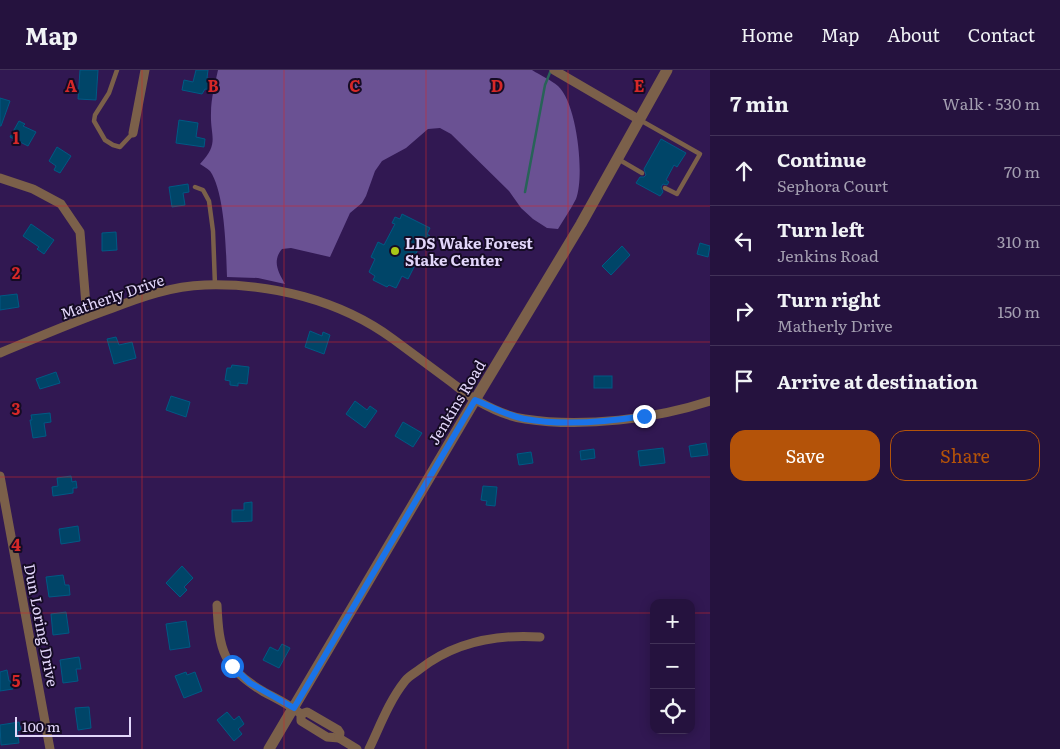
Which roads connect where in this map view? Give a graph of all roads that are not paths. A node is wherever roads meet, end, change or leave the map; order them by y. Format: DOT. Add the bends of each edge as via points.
graph roads {
  1 [pos="117,70"];
  2 [pos="145,70"];
  3 [pos="554,70"];
  4 [pos="667,70"];
  5 [pos="638,119"];
  6 [pos="133,133"];
  7 [pos="617,158"];
  8 [pos="642,173"];
  9 [pos="0,178"];
  10 [pos="195,186"];
  11 [pos="665,188"];
  12 [pos="215,285"];
  13 [pos="87,317"];
  14 [pos="0,353"];
  15 [pos="475,400"];
  16 [pos="710,401"];
  17 [pos="0,476"];
  18 [pos="217,605"];
  19 [pos="540,637"];
  20 [pos="297,711"];
  21 [pos="50,749"];
  22 [pos="269,749"];
  23 [pos="357,749"];
  24 [pos="369,749"];
  1 -- 6 [label="lane" via="94,121 105,140 113,145 120,146"];
  2 -- 6 [label="street"];
  3 -- 5 [label="street"];
  4 -- 5 [label="street, Jenkins Road"];
  5 -- 7 [label="street, Jenkins Road"];
  5 -- 11 [label="lane" via="700,154 677,194"];
  7 -- 8 [label="lane"];
  7 -- 15 [label="street, Jenkins Road"];
  9 -- 13 [label="street" via="33,189 61,204 80,232"];
  10 -- 12 [label="lane" via="203,190 209,200"];
  12 -- 13 [label="street, Matherly Drive" via="178,287"];
  12 -- 15 [label="street, Matherly Drive" via="284,292 337,307 391,337"];
  13 -- 14 [label="street, Matherly Drive"];
  15 -- 16 [label="street, Matherly Drive" via="524,419 553,422 616,420"];
  15 -- 20 [label="street, Jenkins Road"];
  17 -- 21 [label="street, Dun Loring Drive"];
  18 -- 20 [label="street" via="221,646 232,666 250,683"];
  19 -- 24 [label="street" via="487,638 431,660 406,680 392,700"];
  20 -- 22 [label="street, Jenkins Road"];
  20 -- 23 [label="street" via="307,712 338,730 339,738"];
}
